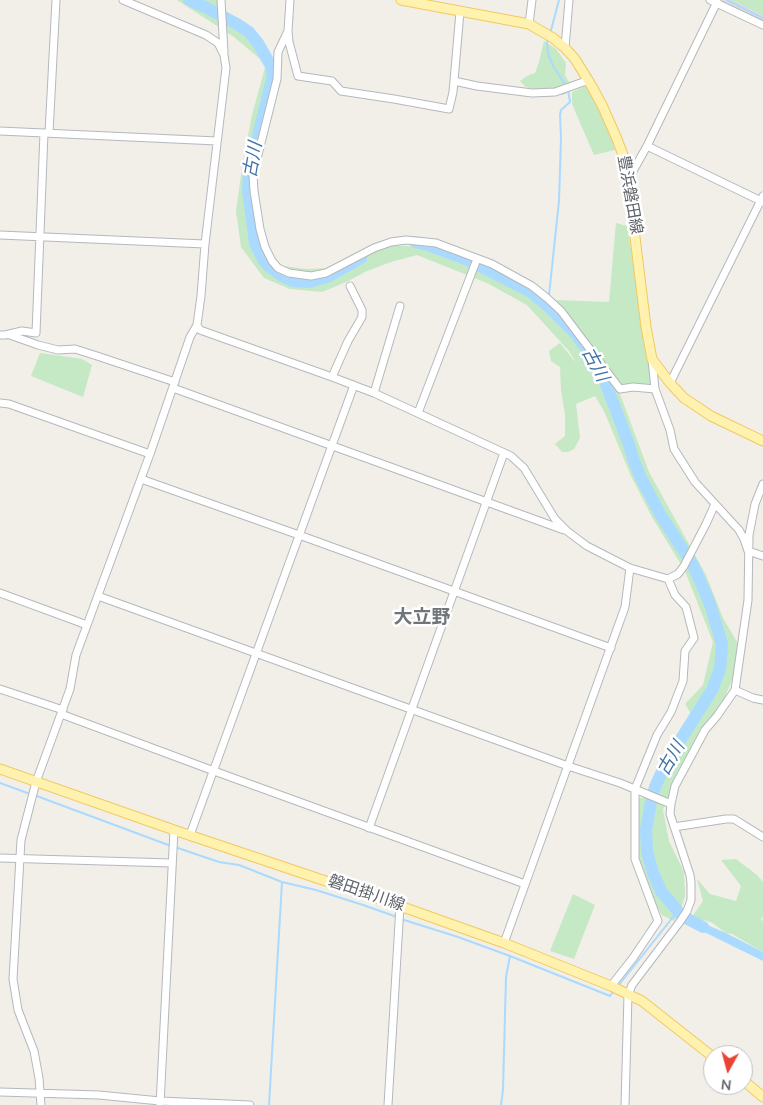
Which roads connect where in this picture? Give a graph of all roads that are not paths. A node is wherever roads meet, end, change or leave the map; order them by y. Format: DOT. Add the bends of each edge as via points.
graph roads {
  1 [pos="56,0"];
  2 [pos="123,0"];
  3 [pos="290,0"];
  4 [pos="404,0"];
  5 [pos="532,0"];
  6 [pos="569,0"];
  7 [pos="713,1"];
  8 [pos="221,3"];
  9 [pos="460,12"];
  10 [pos="529,24"];
  11 [pos="763,25"];
  12 [pos="288,32"];
  13 [pos="565,48"];
  14 [pos="224,55"];
  15 [pos="454,80"];
  16 [pos="589,80"];
  17 [pos="0,130"];
  18 [pos="47,133"];
  19 [pos="217,141"];
  20 [pos="647,146"];
  21 [pos="628,180"];
  22 [pos="762,200"];
  23 [pos="0,235"];
  24 [pos="40,236"];
  25 [pos="205,244"];
  26 [pos="477,259"];
  27 [pos="350,286"];
  28 [pos="400,306"];
  29 [pos="196,325"];
  30 [pos="9,334"];
  31 [pos="0,335"];
  32 [pos="652,359"];
  33 [pos="332,376"];
  34 [pos="670,383"];
  35 [pos="174,385"];
  36 [pos="354,385"];
  37 [pos="655,389"];
  38 [pos="374,392"];
  39 [pos="0,403"];
  40 [pos="418,413"];
  41 [pos="763,441"];
  42 [pos="332,445"];
  43 [pos="504,453"];
  44 [pos="150,454"];
  45 [pos="141,479"];
  46 [pos="763,484"];
  47 [pos="486,501"];
  48 [pos="716,504"];
  49 [pos="567,531"];
  50 [pos="299,535"];
  51 [pos="748,551"];
  52 [pos="763,556"];
  53 [pos="630,568"];
  54 [pos="668,579"];
  55 [pos="454,592"];
  56 [pos="0,593"];
  57 [pos="98,596"];
  58 [pos="88,625"];
  59 [pos="610,648"];
  60 [pos="256,654"];
  61 [pos="0,689"];
  62 [pos="735,690"];
  63 [pos="763,700"];
  64 [pos="412,710"];
  65 [pos="62,712"];
  66 [pos="568,766"];
  67 [pos="0,770"];
  68 [pos="214,771"];
  69 [pos="36,782"];
  70 [pos="635,789"];
  71 [pos="669,803"];
  72 [pos="674,827"];
  73 [pos="369,828"];
  74 [pos="174,830"];
  75 [pos="190,835"];
  76 [pos="763,836"];
  77 [pos="0,858"];
  78 [pos="19,859"];
  79 [pos="172,863"];
  80 [pos="525,884"];
  81 [pos="400,906"];
  82 [pos="504,943"];
  83 [pos="611,986"];
  84 [pos="628,995"];
  85 [pos="703,1049"];
  86 [pos="753,1088"];
  87 [pos="0,1092"];
  88 [pos="41,1094"];
  89 [pos="763,1097"];
  90 [pos="160,1103"];
  91 [pos="41,1105"];
  92 [pos="250,1105"];
  93 [pos="388,1105"];
  94 [pos="625,1105"];
  1 -- 18 [label="street"];
  2 -- 14 [label="street" via="206,35 218,43"];
  3 -- 12 [label="street"];
  4 -- 9 [label="main road, 豊浜磐田線"];
  5 -- 10 [label="street"];
  6 -- 13 [label="street"];
  7 -- 11 [label="street"];
  7 -- 20 [label="street"];
  8 -- 14 [label="street"];
  9 -- 10 [label="main road, 豊浜磐田線"];
  9 -- 15 [label="street"];
  10 -- 13 [label="main road, 豊浜磐田線"];
  12 -- 15 [label="street" via="298,76 332,81 341,92 449,109"];
  12 -- 26 [label="street" via="278,52 276,79 253,175 260,230 272,261 289,273 311,276 326,273 374,248 406,240 436,243"];
  13 -- 16 [label="main road, 豊浜磐田線"];
  14 -- 19 [label="street" via="226,68"];
  15 -- 16 [label="street" via="532,93 555,92"];
  16 -- 21 [label="main road, 豊浜磐田線" via="617,139"];
  17 -- 18 [label="street"];
  18 -- 19 [label="street"];
  18 -- 24 [label="street"];
  19 -- 25 [label="street"];
  20 -- 21 [label="street"];
  20 -- 22 [label="street"];
  21 -- 32 [label="main road, 豊浜磐田線"];
  22 -- 34 [label="street"];
  23 -- 24 [label="street"];
  24 -- 25 [label="street"];
  24 -- 30 [label="street" via="36,333 22,331"];
  25 -- 29 [label="street"];
  26 -- 37 [label="street" via="532,286 547,298 620,389"];
  26 -- 40 [label="street"];
  27 -- 33 [label="street" via="362,310 362,317"];
  28 -- 38 [label="street"];
  29 -- 33 [label="street" via="212,335"];
  29 -- 35 [label="street"];
  30 -- 31 [label="street"];
  30 -- 35 [label="street" via="58,350 75,349"];
  32 -- 34 [label="main road, 豊浜磐田線"];
  32 -- 37 [label="street"];
  33 -- 36 [label="street"];
  34 -- 41 [label="main road, 豊浜磐田線" via="684,398 711,416"];
  35 -- 42 [label="street"];
  35 -- 44 [label="street"];
  36 -- 38 [label="street"];
  36 -- 42 [label="street"];
  37 -- 48 [label="street" via="674,449 695,482"];
  38 -- 40 [label="street"];
  39 -- 44 [label="street"];
  40 -- 43 [label="street"];
  42 -- 47 [label="street"];
  42 -- 50 [label="street"];
  43 -- 47 [label="street"];
  43 -- 49 [label="street" via="524,468 555,519"];
  44 -- 45 [label="street"];
  45 -- 50 [label="street"];
  45 -- 57 [label="street"];
  46 -- 51 [label="street" via="755,504"];
  47 -- 49 [label="street"];
  47 -- 55 [label="street"];
  48 -- 51 [label="street" via="739,530"];
  48 -- 54 [label="street" via="684,566"];
  49 -- 53 [label="street" via="587,546"];
  50 -- 55 [label="street"];
  50 -- 60 [label="street"];
  51 -- 52 [label="street"];
  51 -- 62 [label="street" via="748,600"];
  53 -- 54 [label="street"];
  53 -- 59 [label="street" via="625,607"];
  54 -- 70 [label="street" via="675,595 686,607 694,638 685,651 683,681 671,712 657,735"];
  55 -- 59 [label="street"];
  55 -- 64 [label="street"];
  56 -- 58 [label="street"];
  57 -- 58 [label="street"];
  57 -- 60 [label="street"];
  58 -- 65 [label="street" via="76,656"];
  59 -- 66 [label="street"];
  60 -- 64 [label="street"];
  60 -- 68 [label="street"];
  61 -- 65 [label="street"];
  62 -- 63 [label="street"];
  62 -- 71 [label="street" via="706,730"];
  64 -- 66 [label="street"];
  64 -- 73 [label="street"];
  65 -- 68 [label="street"];
  65 -- 69 [label="street"];
  66 -- 70 [label="street"];
  66 -- 80 [label="street"];
  67 -- 69 [label="main road, 磐田掛川線"];
  68 -- 73 [label="street"];
  68 -- 75 [label="street"];
  69 -- 74 [label="main road, 磐田掛川線"];
  69 -- 78 [label="street"];
  70 -- 71 [label="street"];
  70 -- 83 [label="street" via="635,859 658,922"];
  71 -- 72 [label="street"];
  72 -- 76 [label="street" via="726,818 734,819"];
  72 -- 84 [label="street" via="690,875 691,900 679,923 632,985"];
  73 -- 80 [label="street"];
  74 -- 75 [label="main road, 磐田掛川線"];
  74 -- 79 [label="street"];
  75 -- 81 [label="main road, 磐田掛川線"];
  77 -- 78 [label="street"];
  78 -- 79 [label="street"];
  78 -- 88 [label="street" via="13,979 18,1010 34,1051"];
  79 -- 90 [label="street"];
  80 -- 82 [label="street"];
  81 -- 82 [label="main road, 磐田掛川線"];
  81 -- 93 [label="street"];
  82 -- 83 [label="main road, 磐田掛川線"];
  83 -- 84 [label="main road, 磐田掛川線"];
  84 -- 85 [label="main road, 磐田掛川線" via="642,1001"];
  84 -- 94 [label="street"];
  86 -- 89 [label="main road"];
  87 -- 88 [label="street"];
  88 -- 90 [label="street" via="99,1095"];
  88 -- 91 [label="street"];
  90 -- 92 [label="street"];
}
